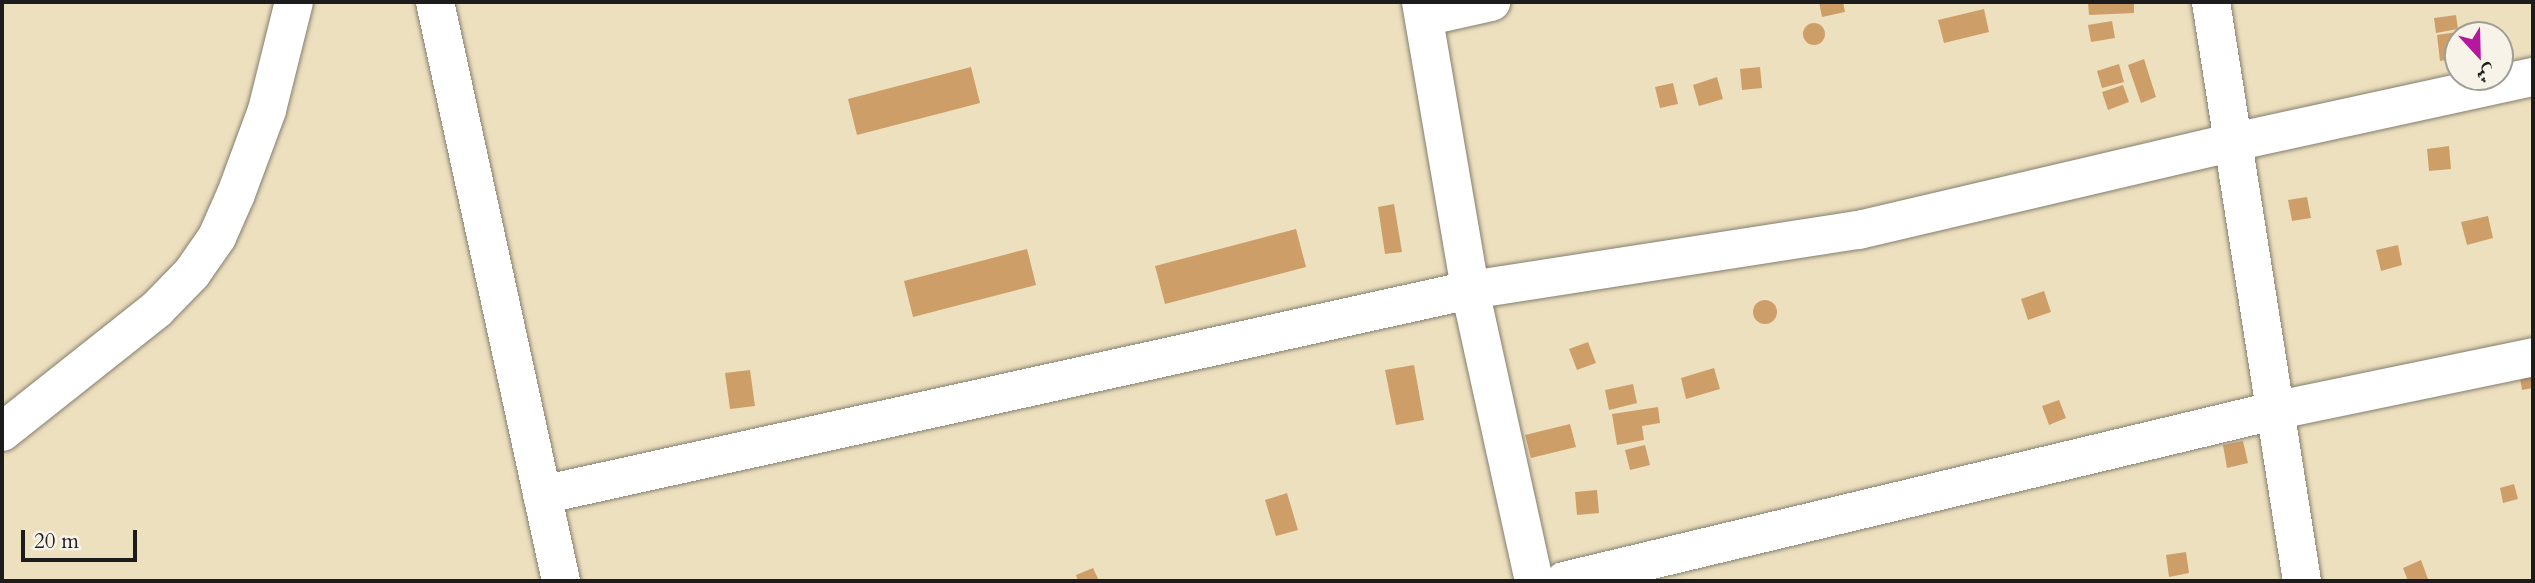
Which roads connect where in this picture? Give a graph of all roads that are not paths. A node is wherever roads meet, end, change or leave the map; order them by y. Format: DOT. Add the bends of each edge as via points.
graph roads {
  1 [pos="294,2"];
  2 [pos="435,2"];
  3 [pos="1491,2"];
  4 [pos="2211,2"];
  5 [pos="1423,9"];
  6 [pos="2533,76"];
  7 [pos="2234,142"];
  8 [pos="1470,290"];
  9 [pos="2533,357"];
  10 [pos="2273,411"];
  11 [pos="2,432"];
  12 [pos="542,495"];
  13 [pos="561,581"];
  14 [pos="1534,581"];
  15 [pos="1564,581"];
  16 [pos="2302,581"];
  1 -- 11 [label="street" via="267,110 211,246 157,309"];
  2 -- 12 [label="street"];
  3 -- 5 [label="street"];
  4 -- 7 [label="street"];
  5 -- 8 [label="street"];
  6 -- 7 [label="street"];
  7 -- 8 [label="street" via="1860,230"];
  7 -- 10 [label="street"];
  8 -- 12 [label="street"];
  8 -- 14 [label="street"];
  9 -- 10 [label="street"];
  10 -- 15 [label="street"];
  10 -- 16 [label="street"];
  12 -- 13 [label="street"];
}
